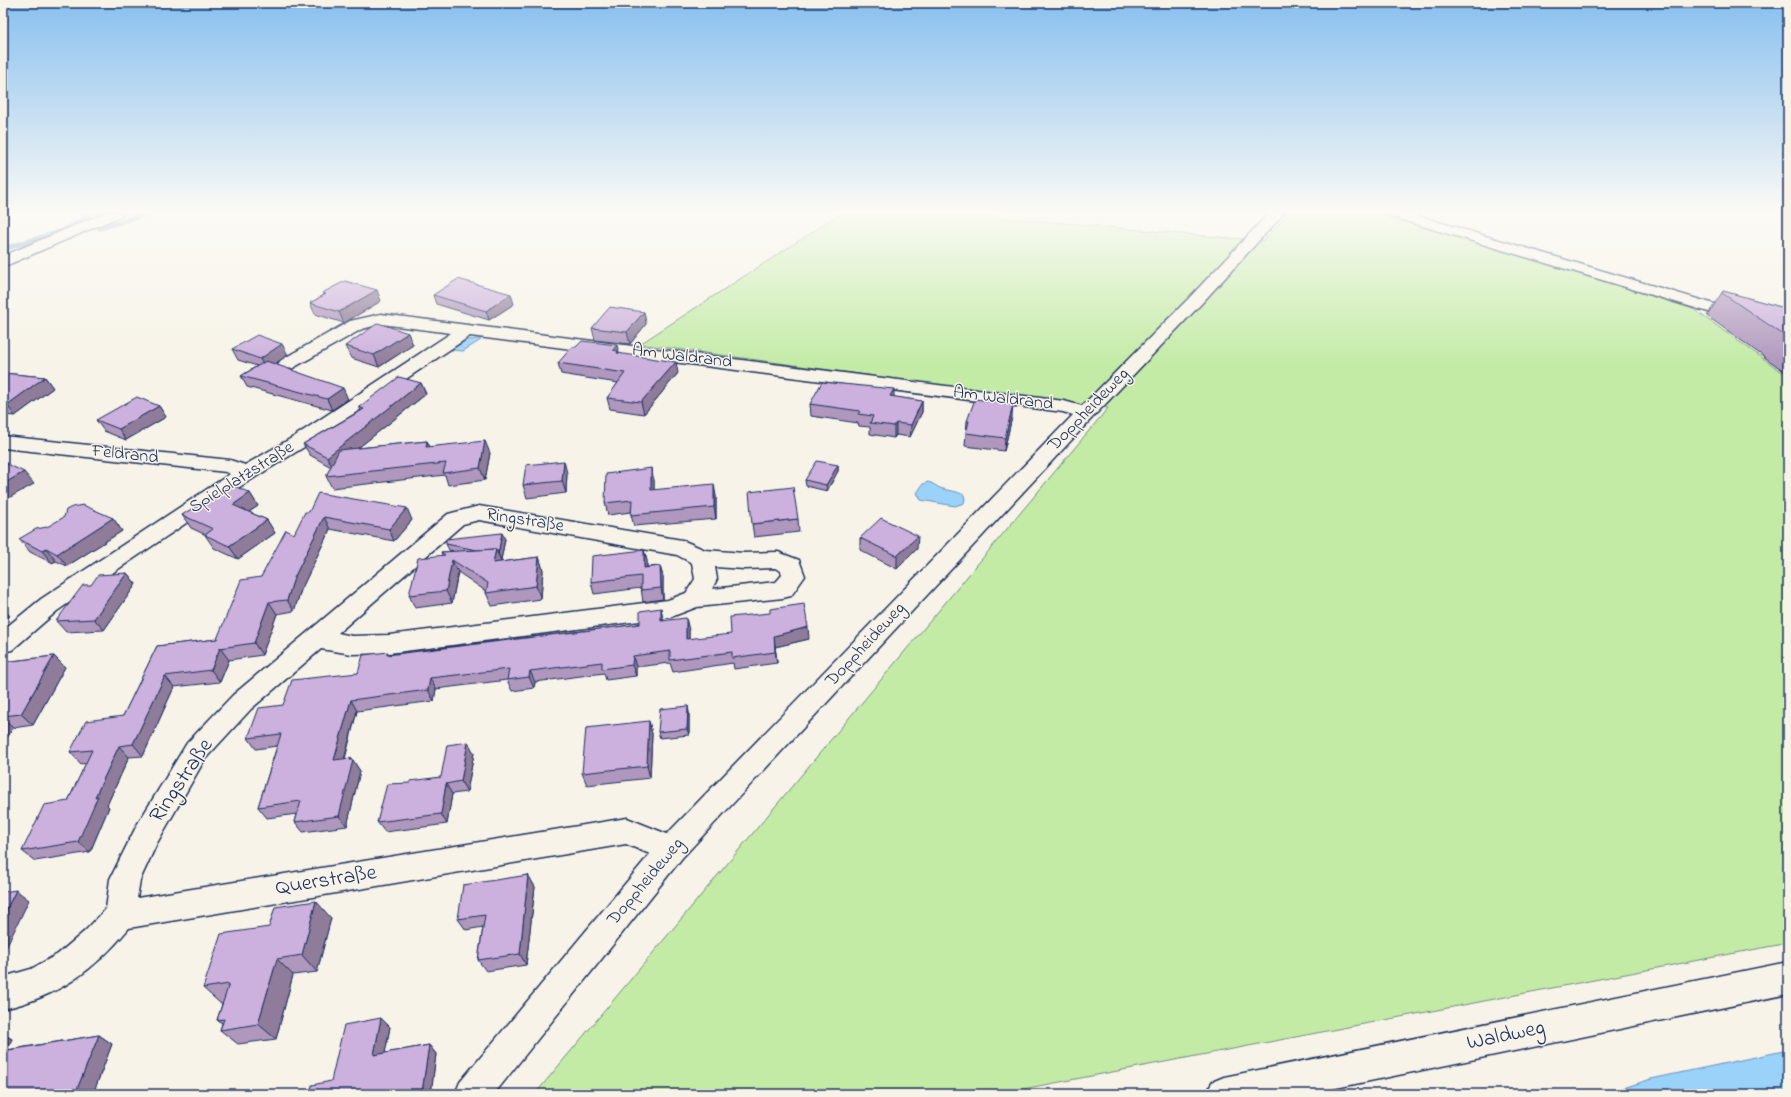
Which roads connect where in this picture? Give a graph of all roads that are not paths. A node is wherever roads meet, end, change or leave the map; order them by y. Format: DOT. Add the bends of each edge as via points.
graph roads {
  1 [pos="1230,263"];
  2 [pos="1563,263"];
  3 [pos="1788,330"];
  4 [pos="466,331"];
  5 [pos="287,364"];
  6 [pos="1086,413"];
  7 [pos="3,442"];
  8 [pos="246,474"];
  9 [pos="701,558"];
  10 [pos="694,599"];
  11 [pos="318,639"];
  12 [pos="3,643"];
  13 [pos="672,849"];
  14 [pos="120,915"];
  15 [pos="1788,978"];
  16 [pos="3,993"];
  17 [pos="472,1094"];
  18 [pos="1224,1094"];
  1 -- 6 [label="street, Doppheideweg"];
  2 -- 3 [label="street"];
  4 -- 5 [label="street, Am Waldrand" via="381,319 368,321 356,325"];
  4 -- 6 [label="street, Am Waldrand" via="1056,406"];
  4 -- 8 [label="street, Spielplatzstraße" via="302,440"];
  6 -- 13 [label="street, Doppheideweg"];
  7 -- 8 [label="street, Feldrand" via="230,466"];
  8 -- 12 [label="street, Spielplatzstraße" via="49,605"];
  9 -- 10 [label="street" via="706,579"];
  9 -- 10 [label="street, Ringstraße" via="778,560 792,566 794,576 783,590"];
  9 -- 11 [label="street, Ringstraße" via="682,548 479,513 456,519"];
  10 -- 11 [label="street, Ringstraße" via="671,608 389,644 352,645"];
  11 -- 14 [label="street, Ringstraße" via="242,702 196,751 147,834 125,879"];
  13 -- 14 [label="street, Querstraße" via="627,831"];
  13 -- 17 [label="street, Doppheideweg"];
  14 -- 16 [label="street" via="84,955 50,978"];
  15 -- 18 [label="street, Waldweg"];
}
